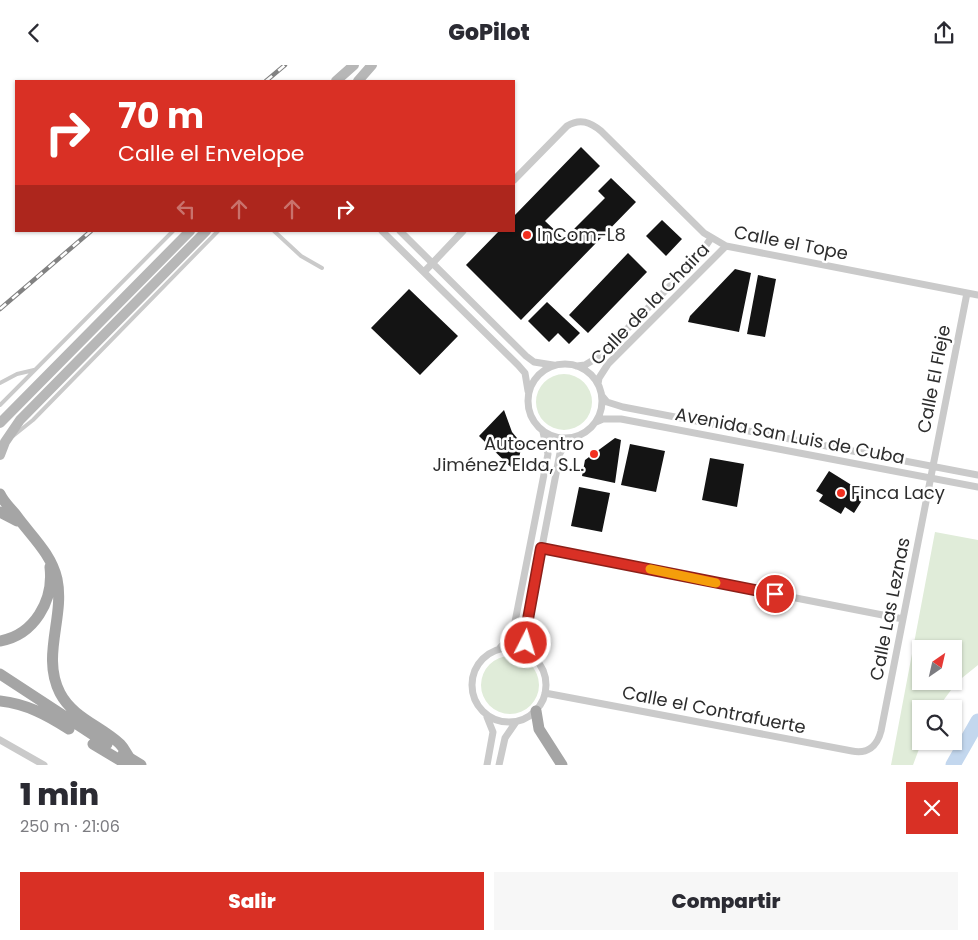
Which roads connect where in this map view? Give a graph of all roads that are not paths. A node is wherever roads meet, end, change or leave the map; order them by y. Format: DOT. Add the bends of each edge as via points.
graph roads {
  1 [pos="354,65"];
  2 [pos="373,65"];
  3 [pos="337,80"];
  4 [pos="359,80"];
  5 [pos="515,179"];
  6 [pos="172,232"];
  7 [pos="189,232"];
  8 [pos="205,232"];
  9 [pos="217,232"];
  10 [pos="275,232"];
  11 [pos="383,232"];
  12 [pos="401,232"];
  13 [pos="462,232"];
  14 [pos="712,238"];
  15 [pos="726,246"];
  16 [pos="432,263"];
  17 [pos="322,268"];
  18 [pos="424,272"];
  19 [pos="966,293"];
  20 [pos="978,295"];
  21 [pos="553,365"];
  22 [pos="578,366"];
  23 [pos="34,370"];
  24 [pos="0,383"];
  25 [pos="598,384"];
  26 [pos="528,391"];
  27 [pos="602,397"];
  28 [pos="0,405"];
  29 [pos="596,422"];
  30 [pos="0,423"];
  31 [pos="543,432"];
  32 [pos="569,439"];
  33 [pos="5,442"];
  34 [pos="0,455"];
  35 [pos="932,472"];
  36 [pos="978,475"];
  37 [pos="978,487"];
  38 [pos="0,494"];
  39 [pos="0,512"];
  40 [pos="21,523"];
  41 [pos="541,548"];
  42 [pos="47,556"];
  43 [pos="903,619"];
  44 [pos="0,641"];
  45 [pos="499,649"];
  46 [pos="531,655"];
  47 [pos="0,674"];
  48 [pos="545,693"];
  49 [pos="0,701"];
  50 [pos="536,711"];
  51 [pos="485,715"];
  52 [pos="516,722"];
  53 [pos="0,740"];
  54 [pos="875,745"];
  55 [pos="128,761"];
  56 [pos="44,765"];
  57 [pos="141,765"];
  58 [pos="488,765"];
  59 [pos="499,765"];
  60 [pos="562,765"];
  1 -- 3 [label="street"];
  2 -- 4 [label="street"];
  5 -- 14 [label="street, Calle el Tope" via="567,126 583,122 593,124"];
  6 -- 23 [label="lane"];
  7 -- 30 [label="street"];
  8 -- 33 [label="street" via="43,395"];
  9 -- 33 [label="lane" via="33,420"];
  10 -- 17 [label="lane" via="301,256"];
  11 -- 18 [label="street"];
  12 -- 16 [label="street"];
  13 -- 16 [label="street"];
  14 -- 15 [label="street, Calle el Tope"];
  14 -- 22 [label="street, Calle de la Chaira" via="696,259 600,356"];
  15 -- 19 [label="street, Calle el Tope"];
  15 -- 25 [label="street, Calle de la Chaira" via="608,364"];
  16 -- 18 [label="street"];
  16 -- 21 [label="street" via="526,356 534,362"];
  18 -- 26 [label="street" via="518,365 524,373"];
  19 -- 20 [label="street, Calle el Tope"];
  19 -- 35 [label="street, Calle El Fleje"];
  21 -- 22 [label="street"];
  21 -- 26 [label="street" via="542,371"];
  22 -- 25 [label="street"];
  23 -- 24 [label="lane" via="16,374"];
  23 -- 28 [label="lane"];
  25 -- 27 [label="street"];
  26 -- 31 [label="street" via="529,414"];
  27 -- 29 [label="street"];
  27 -- 35 [label="street, Avenida San Luis de Cuba" via="623,407"];
  29 -- 32 [label="street" via="584,433"];
  29 -- 35 [label="street, Avenida San Luis de Cuba" via="621,419"];
  31 -- 32 [label="street" via="555,438"];
  31 -- 45 [label="street" via="548,454 514,627"];
  32 -- 41 [label="street" via="560,453"];
  33 -- 34 [label="street"];
  35 -- 36 [label="street, Avenida San Luis de Cuba"];
  35 -- 37 [label="street, Avenida San Luis de Cuba"];
  35 -- 43 [label="street, Calle Las Leznas"];
  38 -- 40 [label="main road"];
  39 -- 40 [label="main road"];
  40 -- 42 [label="main road"];
  41 -- 43 [label="street"];
  41 -- 46 [label="street" via="525,638"];
  42 -- 44 [label="main road" via="50,570 44,606 21,635"];
  42 -- 55 [label="main road" via="54,568 58,591 52,651 53,675 60,693 79,715 121,745"];
  43 -- 54 [label="street, Calle Las Leznas" via="881,731"];
  45 -- 46 [label="street" via="516,649"];
  45 -- 51 [label="street" via="484,657 472,677 472,694"];
  46 -- 48 [label="street" via="544,672"];
  47 -- 55 [label="main road"];
  48 -- 50 [label="street"];
  48 -- 54 [label="street, Calle el Contrafuerte" via="852,751 864,752"];
  49 -- 55 [label="main road" via="40,711"];
  50 -- 52 [label="street"];
  50 -- 60 [label="main road" via="539,729"];
  51 -- 52 [label="street" via="498,721"];
  51 -- 58 [label="street" via="493,732"];
  52 -- 59 [label="street" via="505,739"];
  53 -- 56 [label="street"];
  55 -- 57 [label="main road"];
}
